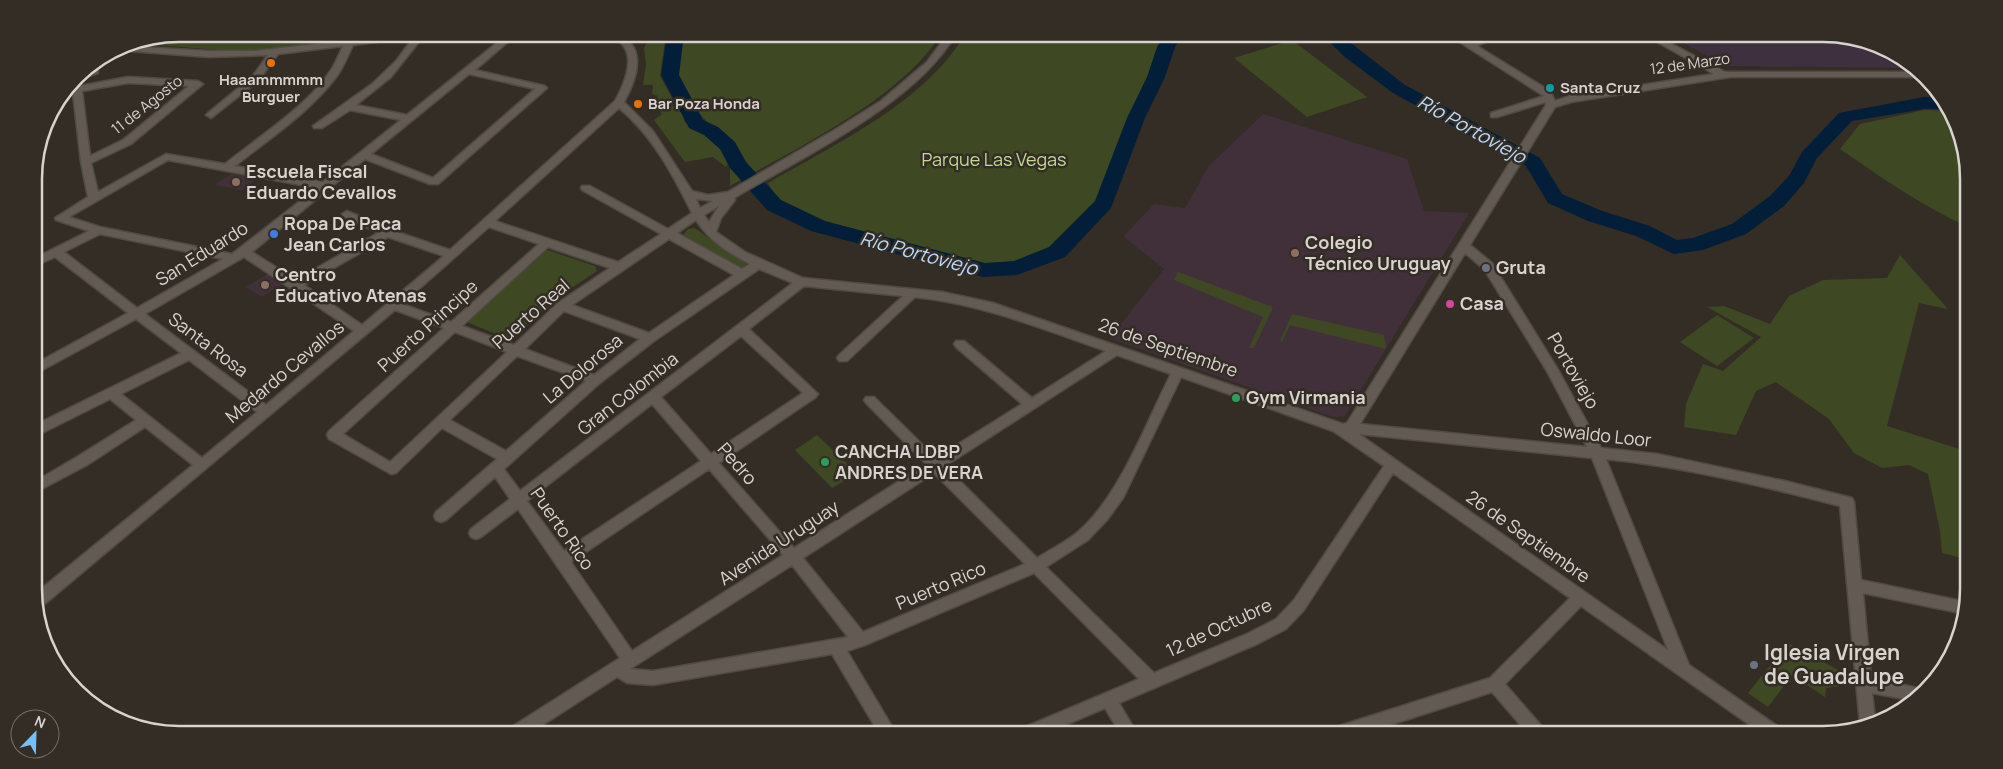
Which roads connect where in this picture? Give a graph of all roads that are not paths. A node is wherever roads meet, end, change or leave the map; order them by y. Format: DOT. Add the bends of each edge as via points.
graph roads {
  1 [pos="363,42"];
  2 [pos="414,42"];
  3 [pos="503,42"];
  4 [pos="625,42"];
  5 [pos="946,42"];
  6 [pos="1464,42"];
  7 [pos="1479,42"];
  8 [pos="1663,42"];
  9 [pos="1669,42"];
  10 [pos="348,44"];
  11 [pos="1470,46"];
  12 [pos="137,49"];
  13 [pos="274,53"];
  14 [pos="468,71"];
  15 [pos="1726,74"];
  16 [pos="1913,75"];
  17 [pos="81,85"];
  18 [pos="75,92"];
  19 [pos="1551,101"];
  20 [pos="619,103"];
  21 [pos="348,107"];
  22 [pos="211,114"];
  23 [pos="1494,115"];
  24 [pos="409,118"];
  25 [pos="318,126"];
  26 [pos="364,155"];
  27 [pos="86,162"];
  28 [pos="228,167"];
  29 [pos="326,186"];
  30 [pos="586,188"];
  31 [pos="737,193"];
  32 [pos="688,194"];
  33 [pos="94,198"];
  34 [pos="347,214"];
  35 [pos="698,214"];
  36 [pos="488,223"];
  37 [pos="99,230"];
  38 [pos="387,233"];
  39 [pos="710,233"];
  40 [pos="669,234"];
  41 [pos="547,242"];
  42 [pos="1464,246"];
  43 [pos="56,252"];
  44 [pos="239,255"];
  45 [pos="452,255"];
  46 [pos="43,258"];
  47 [pos="758,263"];
  48 [pos="620,267"];
  49 [pos="742,274"];
  50 [pos="802,282"];
  51 [pos="296,285"];
  52 [pos="913,293"];
  53 [pos="393,305"];
  54 [pos="562,306"];
  55 [pos="137,314"];
  56 [pos="452,328"];
  57 [pos="741,329"];
  58 [pos="362,331"];
  59 [pos="650,338"];
  60 [pos="960,344"];
  61 [pos="1116,350"];
  62 [pos="514,351"];
  63 [pos="190,354"];
  64 [pos="843,358"];
  65 [pos="43,366"];
  66 [pos="1178,371"];
  67 [pos="596,380"];
  68 [pos="111,393"];
  69 [pos="653,397"];
  70 [pos="870,400"];
  71 [pos="1031,404"];
  72 [pos="266,412"];
  73 [pos="145,420"];
  74 [pos="441,421"];
  75 [pos="42,428"];
  76 [pos="1347,431"];
  77 [pos="1597,453"];
  78 [pos="507,458"];
  79 [pos="710,461"];
  80 [pos="1392,464"];
  81 [pos="202,465"];
  82 [pos="935,465"];
  83 [pos="496,468"];
  84 [pos="391,469"];
  85 [pos="42,484"];
  86 [pos="518,500"];
  87 [pos="441,516"];
  88 [pos="476,533"];
  89 [pos="793,556"];
  90 [pos="562,560"];
  91 [pos="1036,566"];
  92 [pos="1854,585"];
  93 [pos="43,596"];
  94 [pos="1580,597"];
  95 [pos="1959,607"];
  96 [pos="860,640"];
  97 [pos="836,647"];
  98 [pos="625,665"];
  99 [pos="1683,668"];
  100 [pos="1152,682"];
  101 [pos="1495,684"];
  102 [pos="1863,684"];
  103 [pos="1913,693"];
  104 [pos="1108,701"];
  105 [pos="1867,719"];
  106 [pos="527,726"];
  107 [pos="884,726"];
  108 [pos="1046,726"];
  109 [pos="1124,726"];
  110 [pos="1373,726"];
  111 [pos="1531,726"];
  112 [pos="1764,726"];
  1 -- 10 [label="street"];
  2 -- 21 [label="street" via="383,80"];
  3 -- 14 [label="street, San Eduardo"];
  4 -- 20 [label="street" via="631,54 630,82"];
  5 -- 31 [label="street" via="930,64 902,89"];
  6 -- 11 [label="street"];
  7 -- 11 [label="street"];
  8 -- 15 [label="street"];
  9 -- 15 [label="street"];
  10 -- 13 [label="street"];
  10 -- 28 [label="street" via="334,72 323,85"];
  11 -- 19 [label="street" via="1546,93"];
  12 -- 13 [label="street" via="209,54"];
  13 -- 22 [label="street" via="255,80"];
  14 -- 24 [label="street, San Eduardo"];
  14 -- 26 [label="street" via="542,88 434,182"];
  15 -- 16 [label="street, 12 de Marzo"];
  15 -- 19 [label="street, 12 de Marzo"];
  17 -- 27 [label="street, 11 de Agosto" via="128,80 198,84 127,142"];
  18 -- 27 [label="street"];
  19 -- 23 [label="street, 12 de Marzo"];
  19 -- 42 [label="street"];
  20 -- 32 [label="street, 26 de Septiembre" via="651,135"];
  20 -- 36 [label="street, Medardo Cevallos"];
  21 -- 24 [label="street"];
  21 -- 25 [label="street"];
  24 -- 26 [label="street, San Eduardo"];
  26 -- 29 [label="street, San Eduardo"];
  27 -- 33 [label="street"];
  28 -- 29 [label="street"];
  28 -- 33 [label="street" via="166,157"];
  29 -- 44 [label="street, San Eduardo"];
  30 -- 40 [label="street"];
  31 -- 32 [label="street" via="708,198"];
  31 -- 35 [label="street, Puerto Real"];
  31 -- 39 [label="street" via="716,217"];
  32 -- 35 [label="street, 26 de Septiembre"];
  33 -- 37 [label="street" via="60,218"];
  34 -- 38 [label="street"];
  35 -- 39 [label="street, 26 de Septiembre"];
  35 -- 40 [label="street, Puerto Real"];
  36 -- 41 [label="street"];
  36 -- 45 [label="street, Medardo Cevallos"];
  37 -- 43 [label="street"];
  37 -- 44 [label="street"];
  38 -- 45 [label="street"];
  38 -- 51 [label="street"];
  39 -- 47 [label="street, 26 de Septiembre"];
  40 -- 48 [label="street, Puerto Real"];
  40 -- 49 [label="street"];
  41 -- 48 [label="street"];
  41 -- 56 [label="street, Puerto Principe"];
  42 -- 76 [label="street"];
  42 -- 77 [label="street, Portoviejo" via="1488,266 1556,376"];
  43 -- 46 [label="street"];
  43 -- 55 [label="street, Santa Rosa"];
  44 -- 51 [label="street"];
  44 -- 55 [label="street, San Eduardo"];
  45 -- 53 [label="street, Medardo Cevallos"];
  47 -- 49 [label="street, La Dolorosa"];
  47 -- 50 [label="street, 26 de Septiembre"];
  48 -- 54 [label="street, Puerto Real"];
  49 -- 59 [label="street, La Dolorosa"];
  50 -- 52 [label="street, 26 de Septiembre"];
  50 -- 57 [label="street, Gran Colombia"];
  51 -- 58 [label="street"];
  52 -- 61 [label="street, 26 de Septiembre" via="977,303"];
  52 -- 64 [label="street"];
  53 -- 56 [label="street"];
  53 -- 58 [label="street, Medardo Cevallos"];
  54 -- 59 [label="street"];
  54 -- 62 [label="street, Puerto Real"];
  55 -- 63 [label="street, Santa Rosa"];
  55 -- 65 [label="street, San Eduardo"];
  56 -- 62 [label="street"];
  56 -- 84 [label="street, Puerto Principe" via="334,435"];
  57 -- 69 [label="street, Gran Colombia"];
  57 -- 79 [label="street" via="812,394"];
  58 -- 72 [label="street, Medardo Cevallos"];
  59 -- 67 [label="street, La Dolorosa"];
  60 -- 71 [label="street"];
  61 -- 66 [label="street, 26 de Septiembre"];
  61 -- 71 [label="street, Avenida Uruguay"];
  62 -- 67 [label="street"];
  62 -- 74 [label="street, Puerto Real"];
  63 -- 68 [label="street"];
  63 -- 72 [label="street, Santa Rosa"];
  66 -- 76 [label="street, 26 de Septiembre"];
  66 -- 91 [label="street, Puerto Rico" via="1127,479 1111,505 1082,536"];
  67 -- 78 [label="street, La Dolorosa"];
  68 -- 73 [label="street"];
  68 -- 75 [label="street"];
  69 -- 79 [label="street, Pedro"];
  69 -- 86 [label="street, Gran Colombia"];
  70 -- 82 [label="street"];
  71 -- 82 [label="street, Avenida Uruguay"];
  72 -- 81 [label="street, Medardo Cevallos"];
  73 -- 81 [label="street"];
  73 -- 85 [label="street" via="82,462"];
  74 -- 78 [label="street"];
  74 -- 84 [label="street, Puerto Real"];
  76 -- 77 [label="street, Oswaldo Loor"];
  76 -- 80 [label="street, 26 de Septiembre"];
  77 -- 92 [label="street, Oswaldo Loor" via="1712,469 1847,502"];
  77 -- 99 [label="street, Portoviejo"];
  78 -- 83 [label="street, La Dolorosa"];
  79 -- 89 [label="street, Pedro"];
  79 -- 90 [label="street"];
  80 -- 94 [label="street, 26 de Septiembre"];
  80 -- 100 [label="street, 12 de Octubre" via="1298,605 1281,624"];
  81 -- 93 [label="street, Medardo Cevallos"];
  82 -- 89 [label="street, Avenida Uruguay"];
  82 -- 91 [label="street"];
  83 -- 86 [label="street, Puerto Rico"];
  83 -- 87 [label="street, La Dolorosa"];
  86 -- 88 [label="street, Gran Colombia"];
  86 -- 90 [label="street, Puerto Rico"];
  89 -- 96 [label="street, Pedro"];
  89 -- 98 [label="street, Avenida Uruguay"];
  90 -- 98 [label="street, Puerto Rico"];
  91 -- 96 [label="street, Puerto Rico"];
  91 -- 100 [label="street"];
  92 -- 95 [label="street"];
  92 -- 102 [label="street"];
  94 -- 99 [label="street, 26 de Septiembre"];
  94 -- 101 [label="street"];
  96 -- 97 [label="street, Puerto Rico"];
  97 -- 98 [label="street, Puerto Rico" via="653,678 627,676"];
  97 -- 107 [label="street"];
  98 -- 106 [label="street, Avenida Uruguay"];
  99 -- 112 [label="street, 26 de Septiembre"];
  100 -- 104 [label="street, 12 de Octubre"];
  101 -- 110 [label="street"];
  101 -- 111 [label="street"];
  102 -- 103 [label="street"];
  102 -- 105 [label="street"];
  104 -- 108 [label="street, 12 de Octubre"];
  104 -- 109 [label="street"];
}
